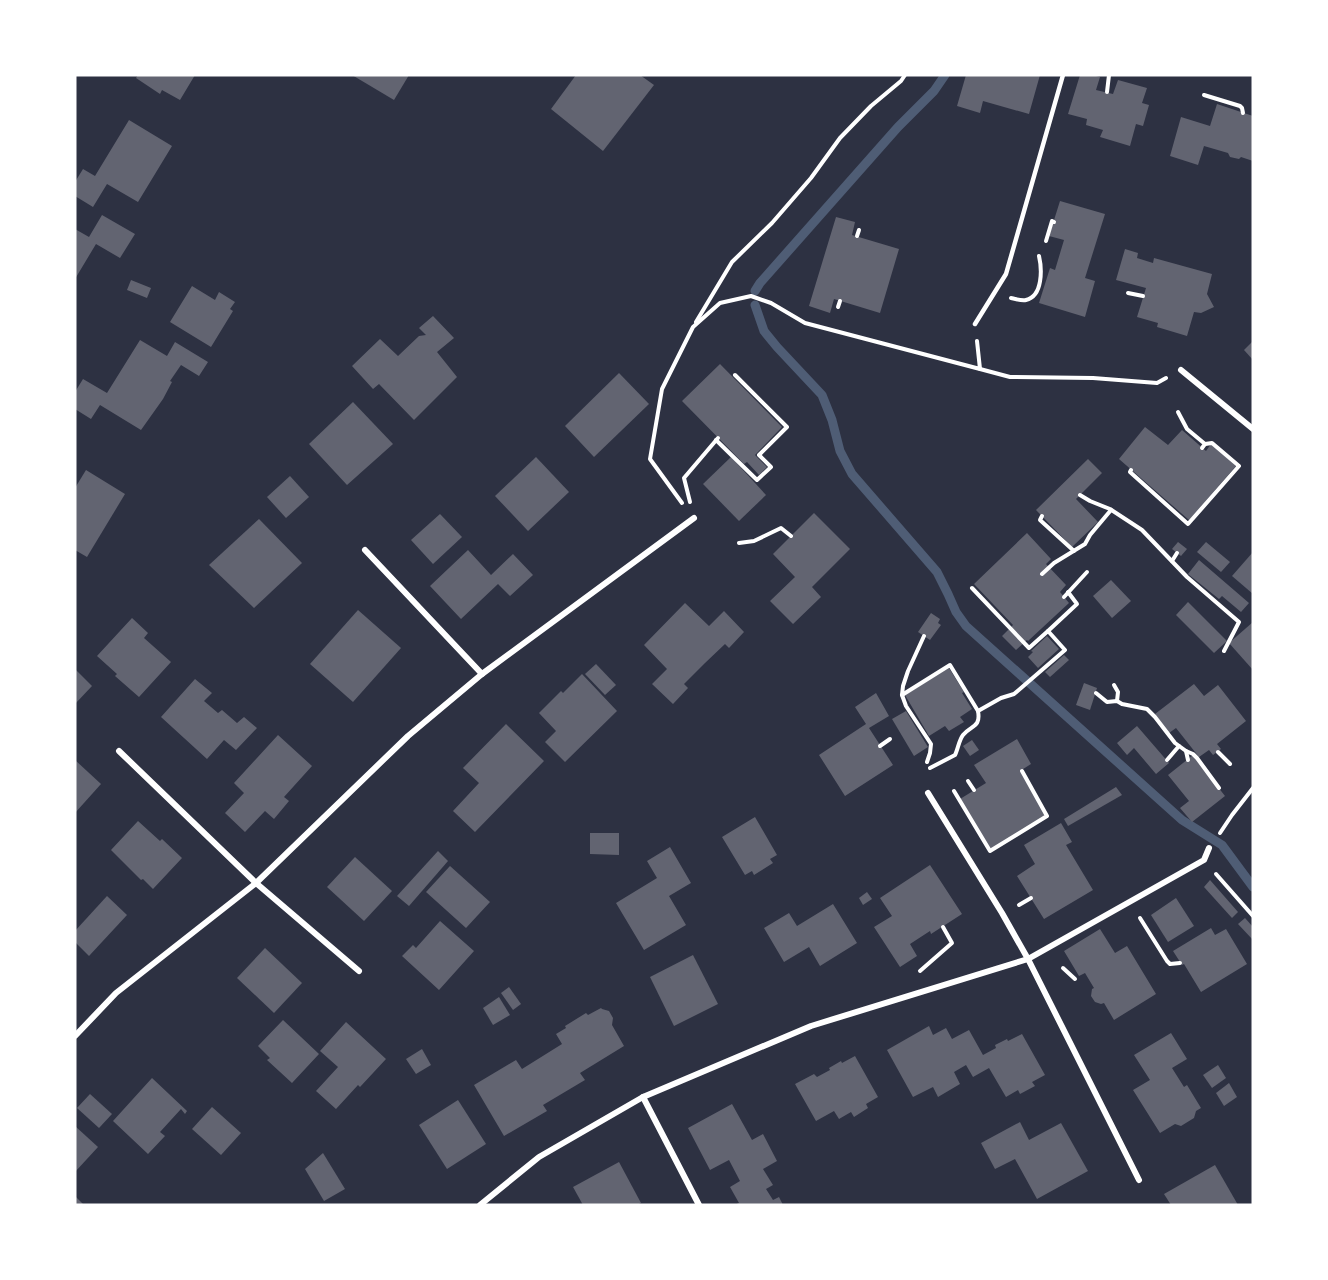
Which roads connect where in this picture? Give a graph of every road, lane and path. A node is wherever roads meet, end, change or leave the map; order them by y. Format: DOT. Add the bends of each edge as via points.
graph roads {
  1 [pos="905,75"];
  2 [pos="1063,75"];
  3 [pos="1109,75"];
  4 [pos="1107,92"];
  5 [pos="1204,94"];
  6 [pos="1243,112"];
  7 [pos="1054,222"];
  8 [pos="859,230"];
  9 [pos="857,236"];
  10 [pos="1046,242"];
  11 [pos="1039,256"];
  12 [pos="1128,293"];
  13 [pos="993,294"];
  14 [pos="1143,296"];
  15 [pos="840,301"];
  16 [pos="838,308"];
  17 [pos="975,324"];
  18 [pos="693,327"];
  19 [pos="980,369"];
  20 [pos="1181,370"];
  21 [pos="735,375"];
  22 [pos="1178,412"];
  23 [pos="1253,429"];
  24 [pos="1131,470"];
  25 [pos="1080,495"];
  26 [pos="1111,510"];
  27 [pos="1042,516"];
  28 [pos="694,518"];
  29 [pos="791,536"];
  30 [pos="739,543"];
  31 [pos="365,550"];
  32 [pos="1074,551"];
  33 [pos="1177,553"];
  34 [pos="1172,561"];
  35 [pos="1087,572"];
  36 [pos="1042,574"];
  37 [pos="972,588"];
  38 [pos="1068,592"];
  39 [pos="1064,597"];
  40 [pos="1048,631"];
  41 [pos="924,636"];
  42 [pos="1224,651"];
  43 [pos="482,674"];
  44 [pos="1114,685"];
  45 [pos="1096,693"];
  46 [pos="902,695"];
  47 [pos="1117,701"];
  48 [pos="978,711"];
  49 [pos="962,736"];
  50 [pos="890,739"];
  51 [pos="967,743"];
  52 [pos="880,746"];
  53 [pos="1179,746"];
  54 [pos="119,751"];
  55 [pos="1186,751"];
  56 [pos="1218,752"];
  57 [pos="1167,760"];
  58 [pos="1188,760"];
  59 [pos="927,762"];
  60 [pos="1230,764"];
  61 [pos="930,768"];
  62 [pos="1022,771"];
  63 [pos="968,781"];
  64 [pos="1220,788"];
  65 [pos="1253,788"];
  66 [pos="974,790"];
  67 [pos="954,791"];
  68 [pos="928,792"];
  69 [pos="1221,831"];
  70 [pos="1209,848"];
  71 [pos="1204,860"];
  72 [pos="256,883"];
  73 [pos="1130,902"];
  74 [pos="1253,916"];
  75 [pos="943,927"];
  76 [pos="1028,959"];
  77 [pos="1180,963"];
  78 [pos="1063,968"];
  79 [pos="359,971"];
  80 [pos="912,977"];
  81 [pos="1075,979"];
  82 [pos="75,1036"];
  83 [pos="643,1097"];
  84 [pos="1139,1180"];
  85 [pos="480,1205"];
  86 [pos="699,1205"];
  1 -- 18 [label="path" via="840,138 772,223 732,262"];
  2 -- 13 [label="lane" via="1006,274"];
  3 -- 4 [label="path"];
  5 -- 6 [label="path" via="1240,106"];
  7 -- 10 [label="path"];
  8 -- 9 [label="path"];
  11 -- 13 [label="path" via="1043,281 1035,295 1026,300"];
  12 -- 14 [label="path"];
  13 -- 17 [label="lane"];
  15 -- 16 [label="path"];
  17 -- 19 [label="path"];
  18 -- 19 [label="path" via="720,303 751,296 805,323"];
  18 -- 28 [label="path" via="662,389 650,459"];
  19 -- 20 [label="path" via="1010,377 1157,383"];
  20 -- 23 [label="street"];
  21 -- 28 [label="path" via="787,427 759,455 771,467 757,480 717,439 684,478"];
  22 -- 24 [label="path" via="1186,429 1204,446 1212,443 1239,466 1188,524"];
  25 -- 26 [label="path"];
  26 -- 32 [label="path" via="1094,527 1085,544"];
  26 -- 34 [label="path" via="1142,530"];
  27 -- 32 [label="path" via="1040,520"];
  28 -- 43 [label="street"];
  29 -- 30 [label="path" via="781,528 754,541"];
  31 -- 43 [label="street"];
  32 -- 36 [label="path"];
  33 -- 34 [label="path"];
  34 -- 42 [label="path" via="1239,622"];
  35 -- 38 [label="path"];
  37 -- 40 [label="path" via="1029,648"];
  38 -- 39 [label="path"];
  38 -- 40 [label="path" via="1077,604"];
  40 -- 48 [label="path" via="1065,650 1014,694"];
  41 -- 46 [label="path"];
  43 -- 72 [label="street" via="408,736"];
  44 -- 47 [label="path"];
  45 -- 47 [label="path" via="1107,702"];
  46 -- 48 [label="path" via="950,665"];
  46 -- 59 [label="path" via="931,744"];
  47 -- 53 [label="path" via="1146,709"];
  48 -- 49 [label="path" via="978,723"];
  49 -- 51 [label="path"];
  49 -- 61 [label="path" via="956,755"];
  50 -- 52 [label="path"];
  53 -- 55 [label="path"];
  53 -- 57 [label="path"];
  54 -- 72 [label="street"];
  55 -- 58 [label="path"];
  55 -- 64 [label="path" via="1197,758"];
  56 -- 60 [label="path"];
  62 -- 67 [label="path" via="1047,816 990,850"];
  63 -- 66 [label="path"];
  65 -- 69 [label="path"];
  68 -- 76 [label="street"];
  70 -- 71 [label="street"];
  71 -- 73 [label="street"];
  71 -- 74 [label="path"];
  72 -- 79 [label="street"];
  72 -- 82 [label="street" via="116,993"];
  73 -- 76 [label="street"];
  73 -- 77 [label="path" via="1167,961"];
  75 -- 80 [label="path" via="952,944"];
  76 -- 83 [label="street" via="811,1026"];
  76 -- 84 [label="street"];
  78 -- 81 [label="path"];
  83 -- 85 [label="street" via="539,1157"];
  83 -- 86 [label="street"];
}
